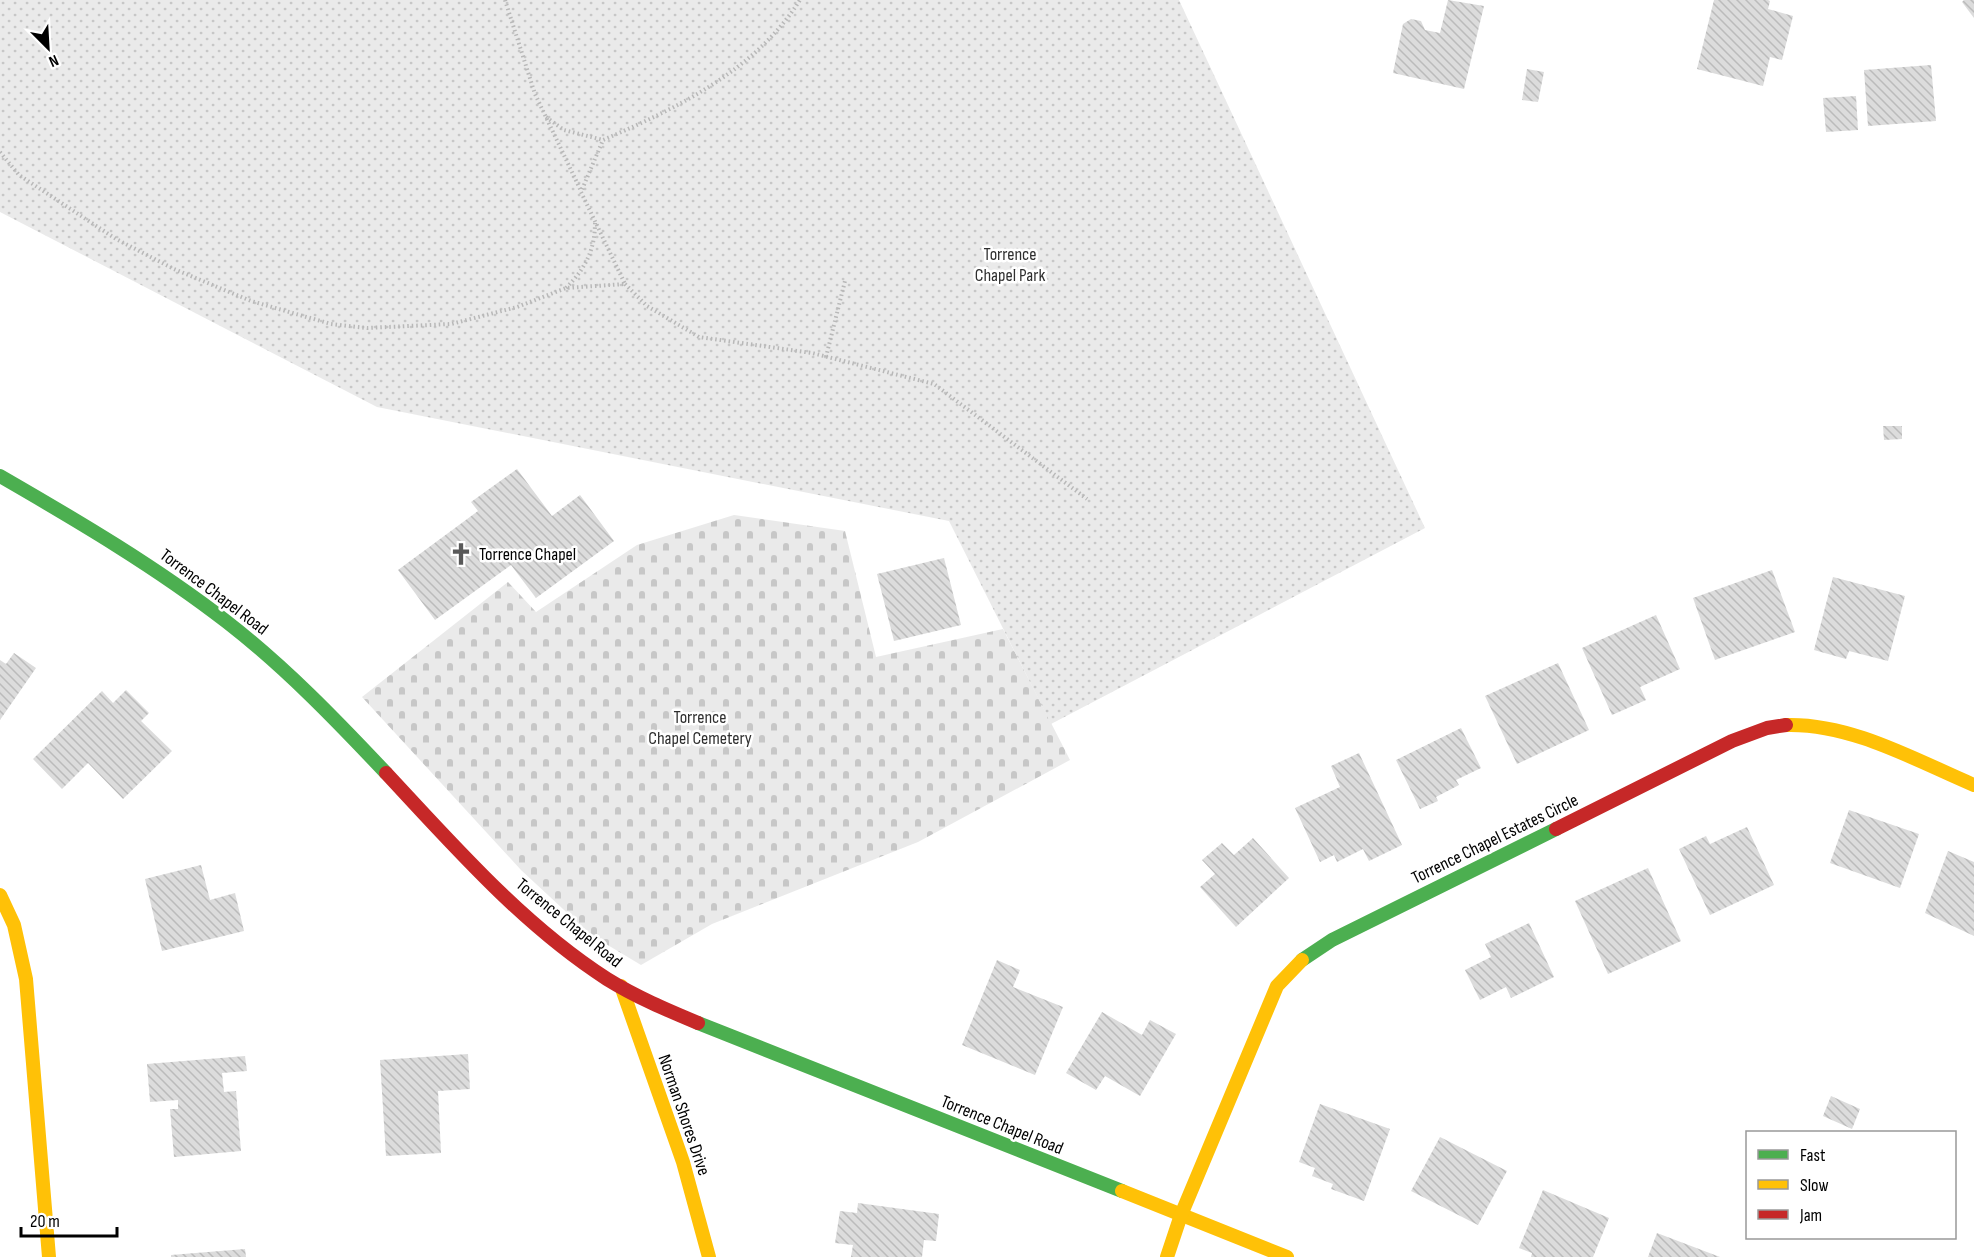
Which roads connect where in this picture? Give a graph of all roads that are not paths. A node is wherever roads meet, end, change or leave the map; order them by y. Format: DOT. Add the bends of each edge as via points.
graph roads {
  1 [pos="0,476"];
  2 [pos="1974,785"];
  3 [pos="0,895"];
  4 [pos="621,986"];
  5 [pos="1181,1215"];
  6 [pos="49,1257"];
  7 [pos="709,1257"];
  8 [pos="1167,1257"];
  9 [pos="1287,1257"];
  1 -- 4 [label="street, Torrence Chapel Road" via="100,534 218,613 297,681 503,894 596,971"];
  2 -- 5 [label="street, Torrence Chapel Estates Circle" via="1821,726 1780,725 1761,729 1332,940 1308,954 1277,986"];
  3 -- 6 [label="street" via="19,935 26,979"];
  4 -- 5 [label="street, Torrence Chapel Road" via="697,1023"];
  4 -- 7 [label="street, Norman Shores Drive" via="682,1162"];
  5 -- 8 [label="street, Torrence Chapel Estates Circle"];
  5 -- 9 [label="street, Torrence Chapel Road"];
}
